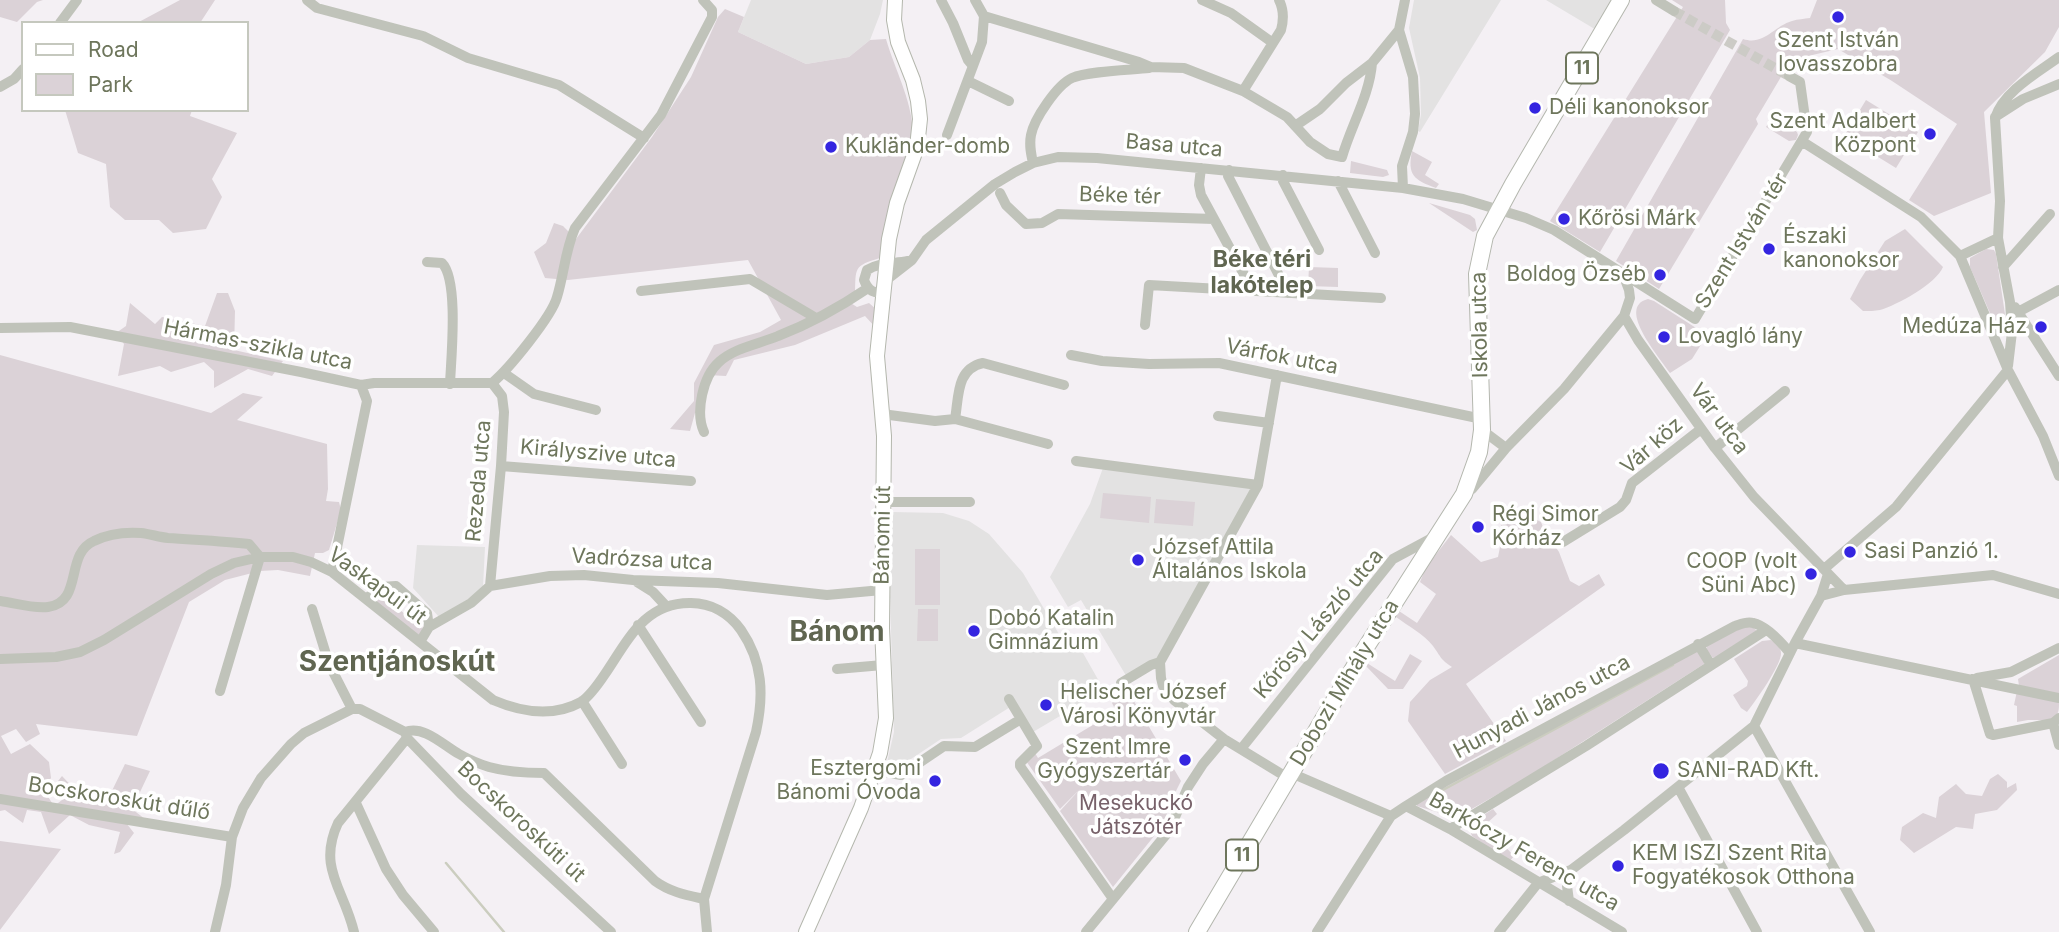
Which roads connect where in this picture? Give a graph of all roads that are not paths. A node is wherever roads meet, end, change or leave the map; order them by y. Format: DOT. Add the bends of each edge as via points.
graph roads {
  1 [pos="77,0"];
  2 [pos="307,0"];
  3 [pos="702,0"];
  4 [pos="895,0"];
  5 [pos="941,0"];
  6 [pos="975,0"];
  7 [pos="1202,0"];
  8 [pos="1279,0"];
  9 [pos="1405,0"];
  10 [pos="1621,0"];
  11 [pos="1658,1"];
  12 [pos="1674,11"];
  13 [pos="984,16"];
  14 [pos="61,21"];
  15 [pos="1399,30"];
  16 [pos="1273,43"];
  17 [pos="2059,57"];
  18 [pos="1372,63"];
  19 [pos="973,66"];
  20 [pos="1151,67"];
  21 [pos="21,71"];
  22 [pos="1789,76"];
  23 [pos="968,81"];
  24 [pos="2059,84"];
  25 [pos="0,87"];
  26 [pos="1243,91"];
  27 [pos="1009,101"];
  28 [pos="1994,118"];
  29 [pos="1296,126"];
  30 [pos="947,135"];
  31 [pos="643,138"];
  32 [pos="1803,142"];
  33 [pos="1033,163"];
  34 [pos="1201,168"];
  35 [pos="1228,170"];
  36 [pos="1283,175"];
  37 [pos="1338,181"];
  38 [pos="1402,188"];
  39 [pos="1000,193"];
  40 [pos="2050,214"];
  41 [pos="1495,216"];
  42 [pos="1214,219"];
  43 [pos="1998,238"];
  44 [pos="1319,250"];
  45 [pos="1375,253"];
  46 [pos="1960,256"];
  47 [pos="912,260"];
  48 [pos="427,262"];
  49 [pos="887,264"];
  50 [pos="2003,267"];
  51 [pos="1623,274"];
  52 [pos="885,286"];
  53 [pos="868,288"];
  54 [pos="1647,289"];
  55 [pos="2059,290"];
  56 [pos="641,291"];
  57 [pos="1253,291"];
  58 [pos="1288,293"];
  59 [pos="1381,298"];
  60 [pos="1630,298"];
  61 [pos="2010,302"];
  62 [pos="2018,312"];
  63 [pos="1624,316"];
  64 [pos="816,318"];
  65 [pos="1145,325"];
  66 [pos="0,328"];
  67 [pos="1071,355"];
  68 [pos="2008,370"];
  69 [pos="504,373"];
  70 [pos="1277,375"];
  71 [pos="2059,376"];
  72 [pos="492,383"];
  73 [pos="450,384"];
  74 [pos="361,385"];
  75 [pos="1064,385"];
  76 [pos="1785,391"];
  77 [pos="596,411"];
  78 [pos="882,414"];
  79 [pos="1218,416"];
  80 [pos="955,419"];
  81 [pos="1269,423"];
  82 [pos="1482,424"];
  83 [pos="1702,429"];
  84 [pos="704,432"];
  85 [pos="1048,444"];
  86 [pos="1506,448"];
  87 [pos="1715,448"];
  88 [pos="1076,461"];
  89 [pos="501,466"];
  90 [pos="2059,476"];
  91 [pos="691,481"];
  92 [pos="1258,485"];
  93 [pos="1472,489"];
  94 [pos="884,502"];
  95 [pos="970,502"];
  96 [pos="1436,536"];
  97 [pos="1563,542"];
  98 [pos="260,558"];
  99 [pos="1826,571"];
  100 [pos="332,572"];
  101 [pos="633,580"];
  102 [pos="490,586"];
  103 [pos="882,590"];
  104 [pos="1844,590"];
  105 [pos="2059,594"];
  106 [pos="1821,596"];
  107 [pos="366,599"];
  108 [pos="0,601"];
  109 [pos="666,606"];
  110 [pos="312,609"];
  111 [pos="638,625"];
  112 [pos="429,628"];
  113 [pos="1766,630"];
  114 [pos="420,642"];
  115 [pos="1698,645"];
  116 [pos="1793,648"];
  117 [pos="2059,648"];
  118 [pos="0,659"];
  119 [pos="1160,662"];
  120 [pos="883,665"];
  121 [pos="1711,665"];
  122 [pos="837,669"];
  123 [pos="1973,679"];
  124 [pos="1121,683"];
  125 [pos="220,691"];
  126 [pos="2059,698"];
  127 [pos="1009,699"];
  128 [pos="582,701"];
  129 [pos="352,709"];
  130 [pos="1021,719"];
  131 [pos="2056,721"];
  132 [pos="701,722"];
  133 [pos="1754,726"];
  134 [pos="406,735"];
  135 [pos="1224,739"];
  136 [pos="2059,745"];
  137 [pos="1241,750"];
  138 [pos="622,764"];
  139 [pos="874,770"];
  140 [pos="1289,776"];
  141 [pos="1678,787"];
  142 [pos="0,799"];
  143 [pos="356,803"];
  144 [pos="1406,806"];
  145 [pos="1391,816"];
  146 [pos="1450,829"];
  147 [pos="232,837"];
  148 [pos="1571,870"];
  149 [pos="1538,883"];
  150 [pos="704,899"];
  151 [pos="1113,899"];
  152 [pos="1569,901"];
  153 [pos="430,930"];
  154 [pos="215,932"];
  155 [pos="354,932"];
  156 [pos="611,932"];
  157 [pos="707,932"];
  158 [pos="806,932"];
  159 [pos="1086,932"];
  160 [pos="1197,932"];
  161 [pos="1317,932"];
  162 [pos="1499,932"];
  163 [pos="1622,932"];
  164 [pos="1757,932"];
  165 [pos="1870,932"];
  1 -- 14 [label="street"];
  2 -- 31 [label="street" via="317,8 423,36 468,58 559,85"];
  3 -- 31 [label="street" via="713,13 709,25 661,116"];
  4 -- 49 [label="main road, Bánomi út" via="898,42 913,80 920,119 917,147 897,203"];
  5 -- 19 [label="street"];
  6 -- 13 [label="street"];
  7 -- 16 [label="street" via="1231,13"];
  8 -- 16 [label="street" via="1284,20"];
  9 -- 15 [label="street"];
  10 -- 41 [label="main road, 11"];
  11 -- 12 [label="street"];
  13 -- 19 [label="street"];
  13 -- 20 [label="street"];
  15 -- 18 [label="street"];
  15 -- 38 [label="street" via="1413,77 1415,114 1402,166"];
  16 -- 26 [label="street"];
  17 -- 28 [label="street" via="1998,107"];
  18 -- 29 [label="street"];
  18 -- 29 [label="street" via="1371,80 1342,157 1310,142"];
  19 -- 23 [label="street"];
  20 -- 26 [label="street" via="1184,68"];
  20 -- 33 [label="street" via="1067,81 1047,103 1031,134"];
  21 -- 25 [label="street"];
  22 -- 32 [label="street" via="1800,82 1807,132"];
  23 -- 27 [label="street"];
  23 -- 30 [label="street"];
  24 -- 28 [label="street"];
  26 -- 29 [label="street"];
  28 -- 43 [label="street"];
  31 -- 69 [label="street" via="575,228 557,299"];
  32 -- 46 [label="street" via="1921,217"];
  32 -- 54 [label="street, Szent István tér" via="1695,319"];
  33 -- 34 [label="street, Basa utca" via="1097,158"];
  33 -- 47 [label="street, Basa utca" via="995,184 926,240"];
  34 -- 35 [label="street, Basa utca"];
  34 -- 42 [label="street" via="1200,195"];
  35 -- 36 [label="street, Basa utca"];
  35 -- 58 [label="street"];
  36 -- 37 [label="street, Basa utca"];
  36 -- 44 [label="street"];
  37 -- 38 [label="street, Basa utca"];
  37 -- 45 [label="street"];
  38 -- 41 [label="street, Basa utca" via="1463,199"];
  39 -- 42 [label="street, Béke tér" via="1026,224 1042,223 1058,214"];
  40 -- 50 [label="street"];
  41 -- 51 [label="street, Szent István tér" via="1527,218 1554,230"];
  41 -- 82 [label="main road, Iskola utca / 11" via="1485,236 1477,274"];
  42 -- 57 [label="street"];
  43 -- 46 [label="street"];
  43 -- 50 [label="street"];
  46 -- 68 [label="street"];
  47 -- 49 [label="street"];
  47 -- 52 [label="street, Basa utca"];
  48 -- 73 [label="street" via="442,263 447,271 453,309"];
  49 -- 52 [label="main road, Bánomi út"];
  49 -- 53 [label="street" via="867,270 864,280"];
  50 -- 61 [label="street"];
  51 -- 54 [label="street, Szent István tér"];
  51 -- 60 [label="street"];
  52 -- 53 [label="street" via="877,293"];
  52 -- 78 [label="main road, Bánomi út" via="877,356"];
  53 -- 64 [label="street"];
  54 -- 60 [label="street"];
  55 -- 62 [label="street"];
  56 -- 64 [label="street" via="750,279"];
  57 -- 58 [label="street"];
  57 -- 65 [label="street" via="1149,285"];
  58 -- 59 [label="street"];
  60 -- 63 [label="street"];
  61 -- 62 [label="street"];
  61 -- 68 [label="street"];
  62 -- 71 [label="street"];
  63 -- 83 [label="street, Vár utca"];
  63 -- 86 [label="street" via="1564,390"];
  64 -- 84 [label="street" via="717,363 702,392"];
  66 -- 74 [label="street, Hármas-szikla utca" via="70,327"];
  67 -- 70 [label="street, Várfok utca" via="1149,364 1219,363"];
  68 -- 90 [label="street"];
  68 -- 99 [label="street" via="1896,507"];
  69 -- 72 [label="street"];
  69 -- 77 [label="street" via="534,394"];
  70 -- 81 [label="street"];
  70 -- 82 [label="street, Várfok utca"];
  72 -- 73 [label="street"];
  72 -- 89 [label="street, Rezeda utca" via="504,401"];
  73 -- 74 [label="street"];
  74 -- 100 [label="street, Hármas-szikla utca" via="367,401"];
  75 -- 80 [label="street" via="984,363 974,365 962,379"];
  76 -- 87 [label="street"];
  78 -- 80 [label="street"];
  78 -- 94 [label="main road, Bánomi út"];
  79 -- 81 [label="street"];
  80 -- 85 [label="street"];
  81 -- 92 [label="street"];
  82 -- 86 [label="street"];
  82 -- 96 [label="main road, Dobozi Mihály utca / 11" via="1479,452 1464,494"];
  83 -- 87 [label="street, Vár utca"];
  83 -- 97 [label="street, Vár köz" via="1632,484 1620,507"];
  86 -- 93 [label="street"];
  87 -- 99 [label="street, Vár utca" via="1754,497"];
  88 -- 92 [label="street"];
  89 -- 91 [label="street, Királyszive utca"];
  89 -- 102 [label="street, Rezeda utca"];
  92 -- 119 [label="street"];
  94 -- 95 [label="street"];
  94 -- 103 [label="main road, Bánomi út"];
  96 -- 137 [label="street, Kőrösy László utca" via="1393,559"];
  96 -- 140 [label="main road, Dobozi Mihály utca / 11"];
  98 -- 100 [label="street, Vaskapui út" via="293,557"];
  98 -- 108 [label="street" via="249,544 144,533 113,535 100,538 78,554 69,590 57,604 47,607"];
  98 -- 118 [label="street, Vaskapui út" via="211,574 79,652"];
  98 -- 125 [label="street"];
  99 -- 104 [label="street, Vár utca"];
  99 -- 106 [label="street"];
  100 -- 107 [label="street, Vaskapui út"];
  101 -- 102 [label="street, Vadrózsa utca" via="550,576"];
  101 -- 103 [label="street, Vadrózsa utca" via="718,583 827,595"];
  101 -- 109 [label="street"];
  102 -- 112 [label="street, Vadrózsa utca"];
  103 -- 120 [label="main road, Bánomi út"];
  104 -- 105 [label="street" via="1993,575"];
  104 -- 106 [label="street"];
  106 -- 116 [label="street"];
  107 -- 112 [label="street" via="381,587 396,586 427,613"];
  107 -- 114 [label="street, Vaskapui út"];
  109 -- 111 [label="street"];
  109 -- 150 [label="street" via="698,603 726,614 746,637 762,682 756,732"];
  110 -- 129 [label="street" via="329,664"];
  111 -- 128 [label="street"];
  111 -- 132 [label="street"];
  112 -- 114 [label="street, Vadrózsa utca"];
  113 -- 115 [label="street, Hunyadi János utca" via="1745,623"];
  113 -- 116 [label="street"];
  113 -- 121 [label="street"];
  114 -- 128 [label="street, Vaskapui út" via="493,700 512,708 545,712"];
  115 -- 121 [label="street"];
  115 -- 144 [label="street, Hunyadi János utca"];
  116 -- 123 [label="street"];
  116 -- 133 [label="street"];
  117 -- 123 [label="street" via="2011,672"];
  119 -- 124 [label="street"];
  119 -- 135 [label="street" via="1161,678 1174,700"];
  120 -- 122 [label="street"];
  120 -- 139 [label="main road, Bánomi út" via="886,718"];
  121 -- 146 [label="street"];
  123 -- 126 [label="street"];
  123 -- 131 [label="street" via="1990,734"];
  127 -- 130 [label="street"];
  128 -- 138 [label="street"];
  129 -- 134 [label="street"];
  129 -- 147 [label="street" via="304,733 276,760 243,808"];
  130 -- 139 [label="street" via="975,747 944,746 901,775"];
  130 -- 151 [label="street" via="1037,746 1020,765"];
  131 -- 136 [label="street"];
  133 -- 141 [label="street"];
  133 -- 165 [label="street"];
  134 -- 143 [label="street"];
  134 -- 150 [label="street" via="410,730 431,736 488,767 544,773 665,889"];
  134 -- 156 [label="street, Bocskoroskúti út" via="461,794"];
  135 -- 137 [label="street"];
  135 -- 151 [label="street" via="1188,787 1169,831"];
  137 -- 140 [label="street"];
  139 -- 158 [label="main road, Bánomi út"];
  140 -- 145 [label="street"];
  140 -- 160 [label="main road, Dobozi Mihály utca / 11"];
  141 -- 148 [label="street"];
  141 -- 164 [label="street"];
  142 -- 147 [label="street, Bocskoroskút dűlő"];
  143 -- 153 [label="street" via="386,869"];
  143 -- 155 [label="street" via="338,823 329,852 329,864"];
  144 -- 145 [label="street, Hunyadi János utca"];
  144 -- 146 [label="street, Barkóczy Ferenc utca"];
  145 -- 161 [label="street"];
  146 -- 149 [label="street, Barkóczy Ferenc utca"];
  147 -- 154 [label="street"];
  148 -- 149 [label="street"];
  148 -- 152 [label="street"];
  149 -- 152 [label="street, Barkóczy Ferenc utca"];
  149 -- 162 [label="street"];
  150 -- 157 [label="street"];
  151 -- 159 [label="street"];
  152 -- 163 [label="street, Barkóczy Ferenc utca"];
}
